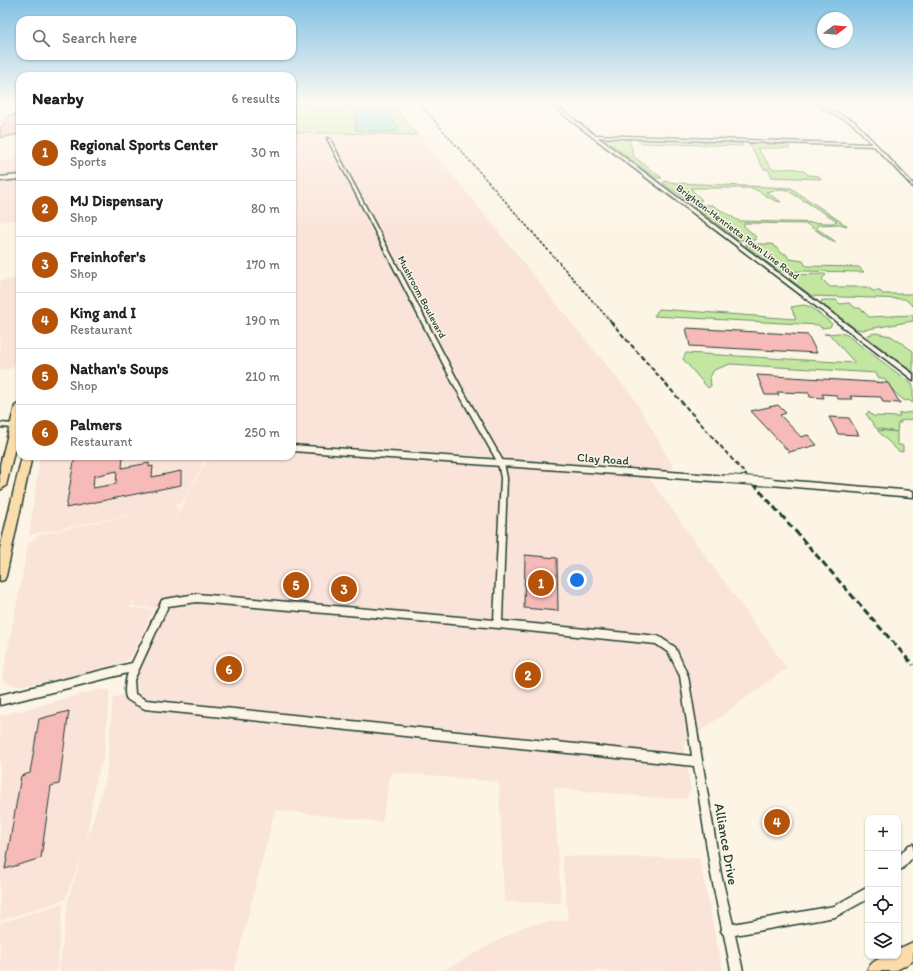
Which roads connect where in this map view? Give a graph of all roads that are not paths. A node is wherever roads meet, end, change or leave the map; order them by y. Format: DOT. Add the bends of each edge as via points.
graph roads {
  1 [pos="333,148"];
  2 [pos="610,148"];
  3 [pos="877,148"];
  4 [pos="16,177"];
  5 [pos="0,179"];
  6 [pos="913,186"];
  7 [pos="913,378"];
  8 [pos="0,425"];
  9 [pos="16,426"];
  10 [pos="16,430"];
  11 [pos="296,448"];
  12 [pos="26,460"];
  13 [pos="501,463"];
  14 [pos="0,486"];
  15 [pos="913,494"];
  16 [pos="0,576"];
  17 [pos="498,624"];
  18 [pos="135,666"];
  19 [pos="0,700"];
  20 [pos="698,762"];
  21 [pos="913,849"];
  22 [pos="901,862"];
  23 [pos="865,894"];
  24 [pos="727,931"];
  25 [pos="913,951"];
  26 [pos="737,971"];
  27 [pos="876,971"];
  1 -- 13 [label="street, Mushroom Boulevard" via="457,385"];
  2 -- 7 [label="street, Brighton-Henrietta Town Line Road"];
  3 -- 6 [label="street"];
  4 -- 5 [label="street"];
  8 -- 9 [label="street"];
  10 -- 14 [label="main road"];
  11 -- 13 [label="street, Clay Road"];
  12 -- 16 [label="main road"];
  13 -- 15 [label="street, Clay Road, bridge"];
  13 -- 17 [label="street" via="504,478"];
  17 -- 18 [label="street, Alliance Drive" via="197,598 165,603"];
  17 -- 20 [label="street, Alliance Drive" via="658,640 672,650 684,676"];
  18 -- 19 [label="street"];
  18 -- 20 [label="street" via="130,680 130,696 144,704"];
  20 -- 24 [label="street, Alliance Drive"];
  21 -- 22 [label="street"];
  23 -- 24 [label="street" via="835,911"];
  24 -- 26 [label="street, Alliance Drive"];
  25 -- 27 [label="main road"];
}
